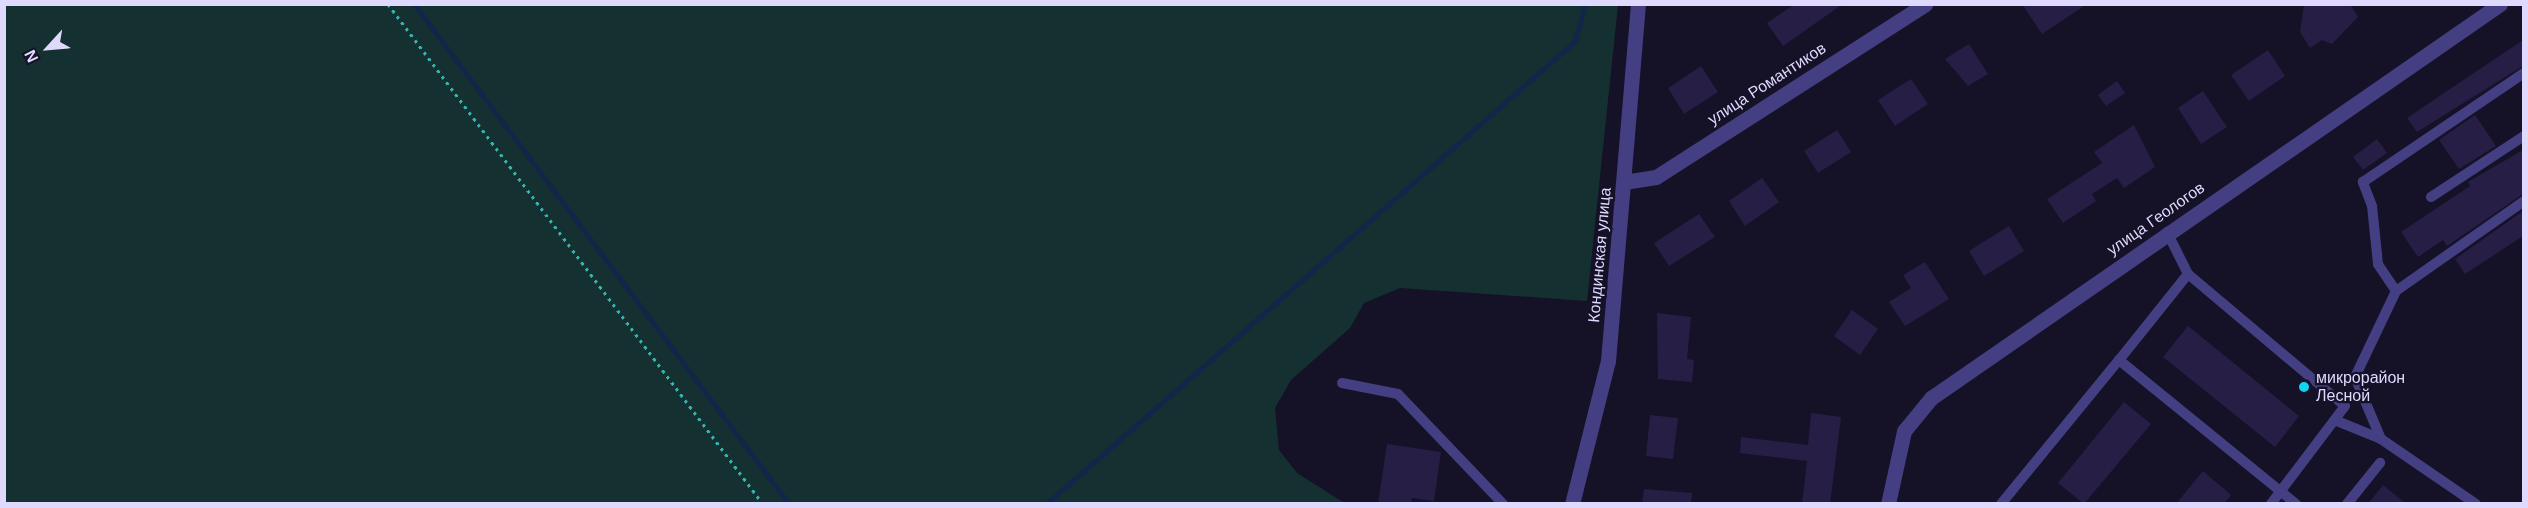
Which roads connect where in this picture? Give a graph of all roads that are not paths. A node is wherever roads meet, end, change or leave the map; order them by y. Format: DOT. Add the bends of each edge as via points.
graph roads {
  1 [pos="1638,4"];
  2 [pos="1925,4"];
  3 [pos="2500,4"];
  4 [pos="2523,73"];
  5 [pos="2523,136"];
  6 [pos="1624,182"];
  7 [pos="2431,197"];
  8 [pos="2523,201"];
  9 [pos="2167,232"];
  10 [pos="2188,274"];
  11 [pos="2396,291"];
  12 [pos="2119,360"];
  13 [pos="1342,383"];
  14 [pos="2358,390"];
  15 [pos="2345,406"];
  16 [pos="2337,421"];
  17 [pos="2381,439"];
  18 [pos="2380,463"];
  19 [pos="2281,491"];
  20 [pos="1503,504"];
  21 [pos="1572,504"];
  22 [pos="1888,504"];
  23 [pos="2001,504"];
  24 [pos="2271,504"];
  25 [pos="2296,504"];
  26 [pos="2347,504"];
  27 [pos="2476,504"];
  1 -- 6 [label="street, Кондинская улица"];
  2 -- 6 [label="street, улица Романтиков" via="1656,177"];
  3 -- 9 [label="street, улица Геологов"];
  4 -- 11 [label="lane" via="2362,182 2372,206 2378,264"];
  5 -- 7 [label="lane"];
  6 -- 21 [label="street, Кондинская улица" via="1608,361"];
  8 -- 11 [label="lane"];
  9 -- 10 [label="lane"];
  9 -- 22 [label="street, улица Геологов" via="1931,398 1904,431"];
  10 -- 12 [label="lane"];
  10 -- 15 [label="lane"];
  11 -- 14 [label="lane" via="2357,370"];
  12 -- 19 [label="lane"];
  12 -- 23 [label="lane"];
  13 -- 20 [label="lane" via="1398,394"];
  14 -- 15 [label="lane"];
  14 -- 17 [label="lane"];
  15 -- 16 [label="lane"];
  16 -- 17 [label="lane"];
  16 -- 19 [label="lane"];
  17 -- 27 [label="lane"];
  18 -- 26 [label="lane"];
  19 -- 24 [label="lane"];
  19 -- 25 [label="lane"];
}
